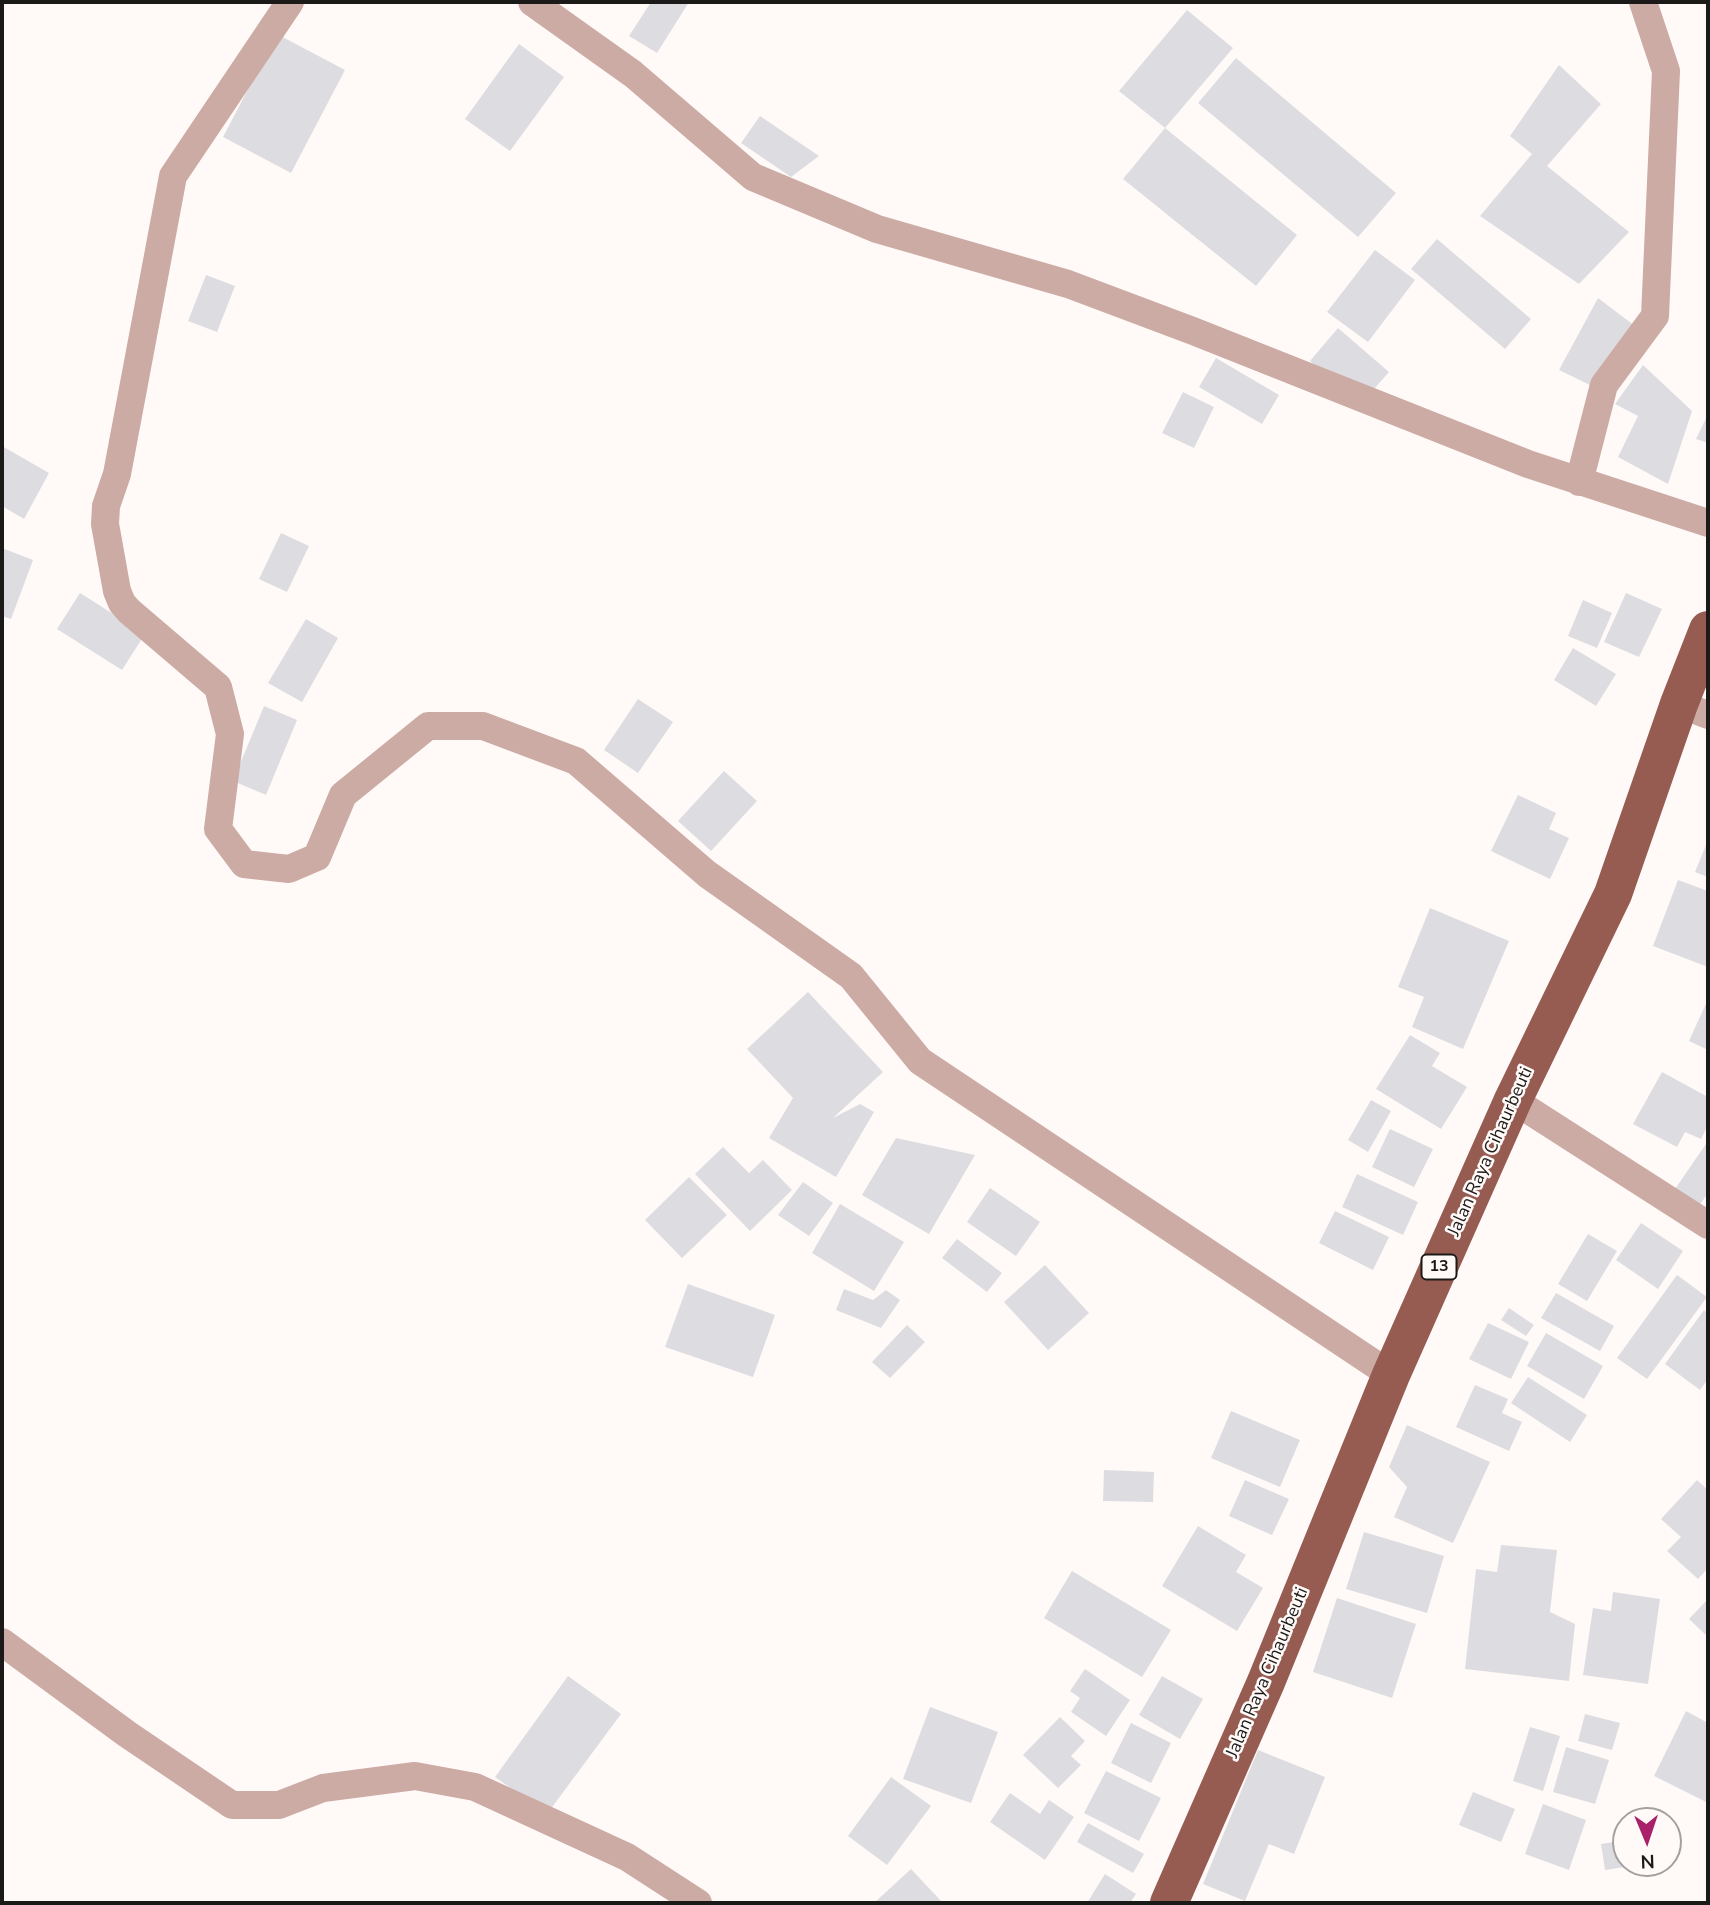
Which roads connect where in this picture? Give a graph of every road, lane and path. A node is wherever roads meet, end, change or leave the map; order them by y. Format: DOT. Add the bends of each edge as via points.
graph roads {
  1 [pos="290,2"];
  2 [pos="533,2"];
  3 [pos="1643,2"];
  4 [pos="1579,482"];
  5 [pos="1708,523"];
  6 [pos="1708,630"];
  7 [pos="1693,709"];
  8 [pos="1513,1100"];
  9 [pos="1708,1225"];
  10 [pos="1391,1375"];
  11 [pos="2,1642"];
  12 [pos="698,1903"];
  13 [pos="1169,1903"];
  1 -- 10 [label="street" via="173,176 117,474 106,506 122,603 218,687 230,734 218,829 244,864 289,869 317,857 343,795 428,726 483,726 576,761 708,874 851,976 920,1061"];
  2 -- 4 [label="street" via="633,74 753,177 877,229 1068,284"];
  3 -- 4 [label="street" via="1666,71 1655,316 1604,385"];
  4 -- 5 [label="street"];
  6 -- 7 [label="highway, Jalan Raya Cihaurbeuti / 13"];
  7 -- 8 [label="highway, Jalan Raya Cihaurbeuti / 13" via="1613,894"];
  8 -- 9 [label="street"];
  8 -- 10 [label="highway, Jalan Raya Cihaurbeuti / 13"];
  10 -- 13 [label="highway, Jalan Raya Cihaurbeuti / 13" via="1266,1682"];
  11 -- 12 [label="street" via="232,1805 279,1805 323,1788 415,1776 475,1787 627,1857"];
}
